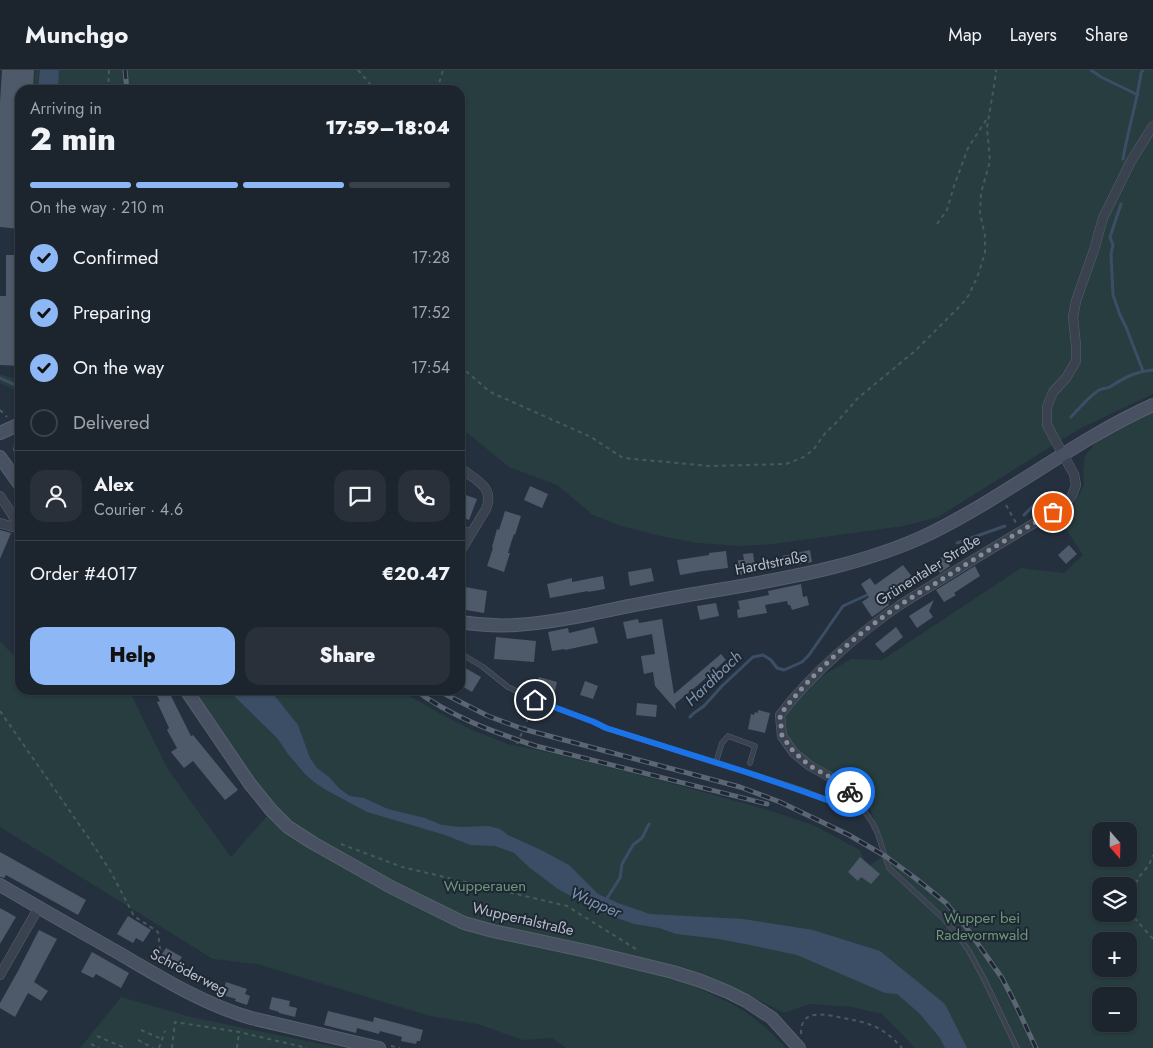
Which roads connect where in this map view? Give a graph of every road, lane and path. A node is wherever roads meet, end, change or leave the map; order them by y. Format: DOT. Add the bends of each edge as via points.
graph roads {
  1 [pos="109,70"];
  2 [pos="358,70"];
  3 [pos="443,70"];
  4 [pos="996,70"];
  5 [pos="108,85"];
  6 [pos="371,85"];
  7 [pos="438,85"];
  8 [pos="989,115"];
  9 [pos="1153,126"];
  10 [pos="937,224"];
  11 [pos="465,370"];
  12 [pos="1153,405"];
  13 [pos="0,410"];
  14 [pos="15,423"];
  15 [pos="15,426"];
  16 [pos="0,433"];
  17 [pos="15,440"];
  18 [pos="15,453"];
  19 [pos="1064,454"];
  20 [pos="0,457"];
  21 [pos="465,472"];
  22 [pos="15,478"];
  23 [pos="1000,494"];
  24 [pos="0,496"];
  25 [pos="15,520"];
  26 [pos="0,523"];
  27 [pos="15,527"];
  28 [pos="465,529"];
  29 [pos="1020,531"];
  30 [pos="472,532"];
  31 [pos="465,544"];
  32 [pos="465,622"];
  33 [pos="465,656"];
  34 [pos="189,695"];
  35 [pos="535,700"];
  36 [pos="0,711"];
  37 [pos="517,744"];
  38 [pos="716,762"];
  39 [pos="750,763"];
  40 [pos="860,805"];
  41 [pos="338,843"];
  42 [pos="1153,855"];
  43 [pos="1137,880"];
  44 [pos="0,885"];
  45 [pos="39,908"];
  46 [pos="1137,921"];
  47 [pos="1153,939"];
  48 [pos="160,949"];
  49 [pos="640,952"];
  50 [pos="0,975"];
  51 [pos="141,1030"];
  52 [pos="165,1031"];
  53 [pos="239,1032"];
  54 [pos="802,1034"];
  55 [pos="98,1036"];
  56 [pos="162,1039"];
  57 [pos="138,1040"];
  58 [pos="91,1044"];
  59 [pos="99,1048"];
  60 [pos="125,1048"];
  61 [pos="153,1048"];
  62 [pos="159,1048"];
  63 [pos="172,1048"];
  64 [pos="237,1048"];
  65 [pos="308,1048"];
  66 [pos="379,1048"];
  67 [pos="799,1048"];
  68 [pos="902,1048"];
  69 [pos="1017,1048"];
  1 -- 5 [label="path"];
  2 -- 6 [label="path"];
  3 -- 7 [label="path"];
  4 -- 8 [label="path"];
  8 -- 10 [label="path" via="968,148 948,210"];
  8 -- 11 [label="path" via="990,161 981,193 980,213 985,253 969,294 915,351 858,398 804,457 786,464 710,466 623,458 591,437 490,392"];
  9 -- 19 [label="street, Grünentaler Straße" via="1131,161 1103,218 1076,301 1073,317 1076,361 1053,392 1047,407 1047,426"];
  12 -- 19 [label="main road"];
  13 -- 14 [label="path"];
  15 -- 16 [label="main road"];
  17 -- 18 [label="path"];
  19 -- 23 [label="main road, Hardtstraße"];
  19 -- 29 [label="street, Grünentaler Straße" via="1075,481 1072,496 1062,506"];
  20 -- 22 [label="main road"];
  21 -- 30 [label="street" via="483,485 490,496"];
  23 -- 29 [label="path"];
  23 -- 32 [label="main road, Hardtstraße" via="914,541 818,571 538,623"];
  24 -- 25 [label="street"];
  26 -- 27 [label="street"];
  28 -- 30 [label="lane"];
  29 -- 40 [label="street, Grünentaler Straße" via="873,625 810,681 780,715 782,736 794,752 847,789"];
  30 -- 31 [label="street"];
  33 -- 35 [label="lane" via="508,687"];
  34 -- 67 [label="main road, Wuppertalstraße" via="271,810 288,827 313,843 464,923 673,972 728,992 772,1018"];
  35 -- 37 [label="path"];
  35 -- 38 [label="lane" via="606,728"];
  36 -- 48 [label="path" via="111,872 134,916 158,932"];
  38 -- 39 [label="lane" via="722,743 728,736 755,746"];
  38 -- 40 [label="lane" via="838,804"];
  40 -- 69 [label="lane, Grünentaler Straße" via="877,832 889,868 943,918 969,951"];
  41 -- 49 [label="path" via="402,866 567,906"];
  42 -- 43 [label="path" via="1150,865"];
  44 -- 45 [label="main road, Schröderweg"];
  45 -- 50 [label="street"];
  45 -- 66 [label="main road, Schröderweg" via="214,1005 251,1018"];
  46 -- 47 [label="path"];
  51 -- 56 [label="path"];
  52 -- 56 [label="path"];
  53 -- 63 [label="path" via="174,1022"];
  53 -- 64 [label="path"];
  53 -- 65 [label="path"];
  54 -- 68 [label="path" via="804,1020 817,1014 825,1015 874,1026"];
  55 -- 60 [label="path"];
  56 -- 62 [label="path"];
  57 -- 61 [label="path"];
  58 -- 59 [label="path"];
}
